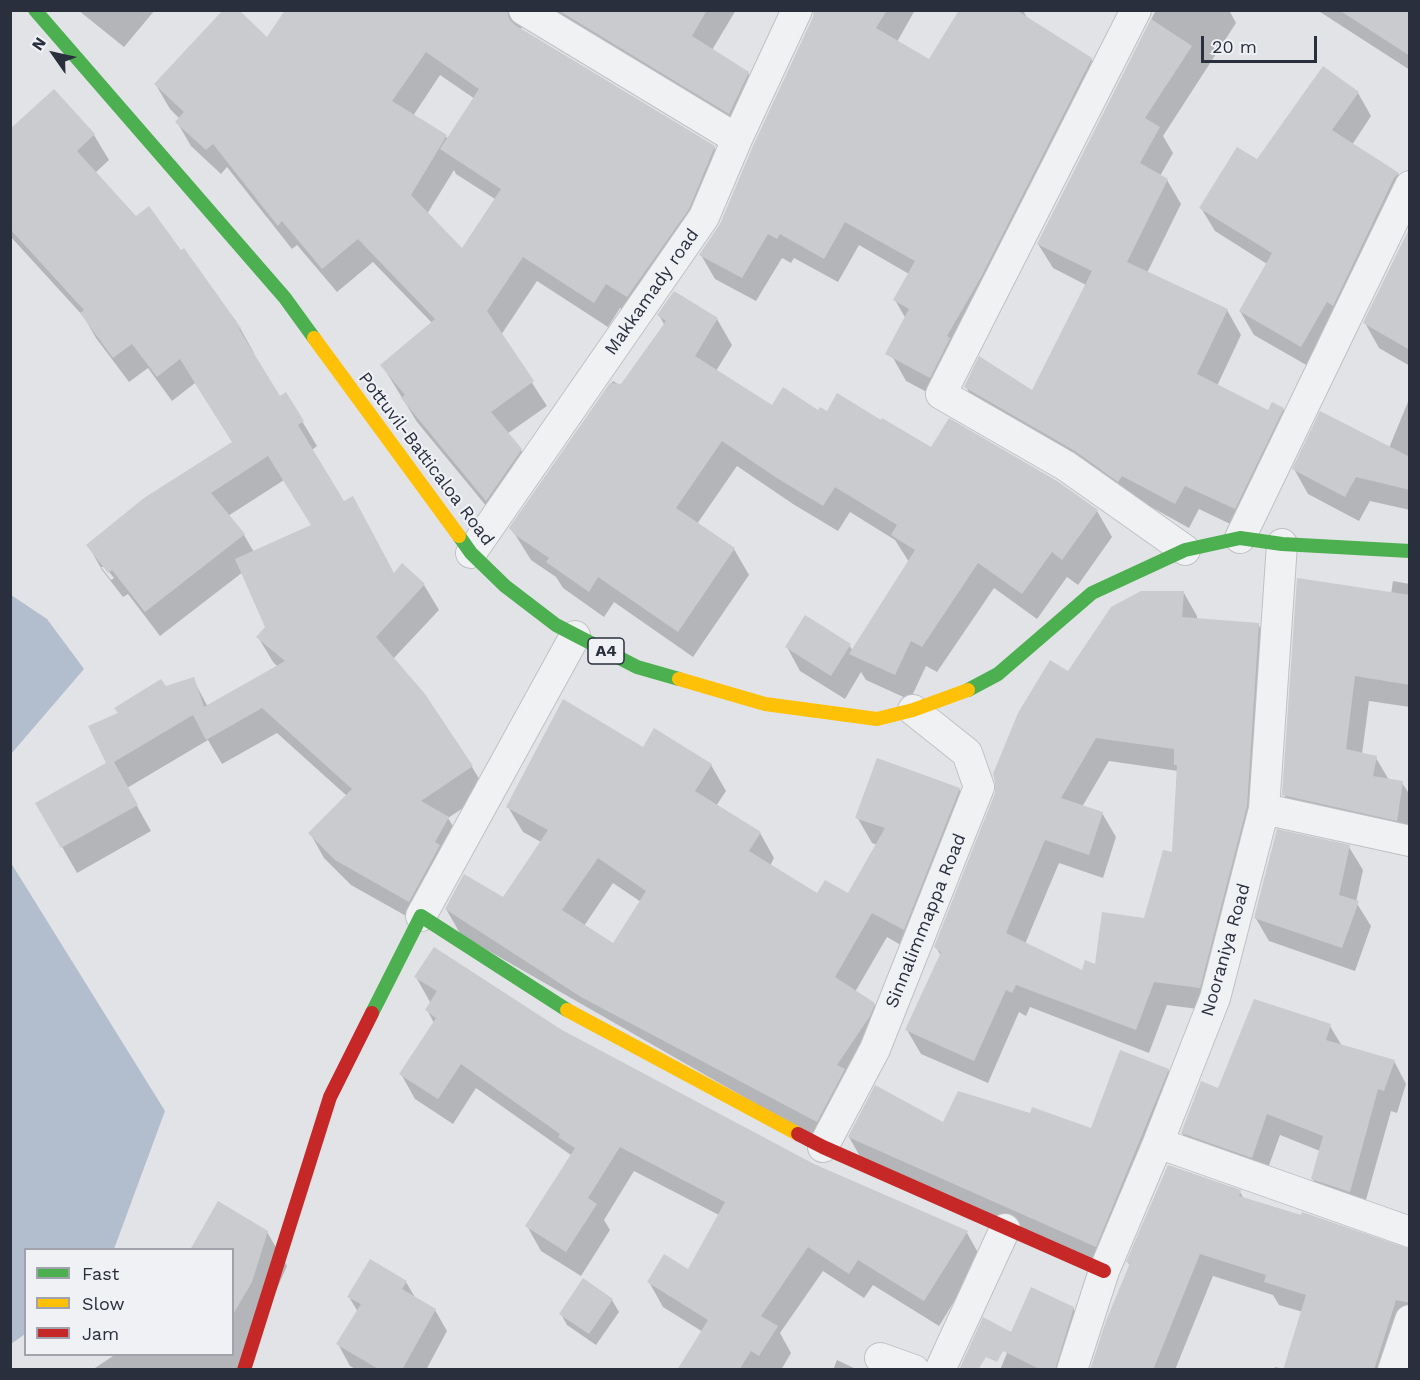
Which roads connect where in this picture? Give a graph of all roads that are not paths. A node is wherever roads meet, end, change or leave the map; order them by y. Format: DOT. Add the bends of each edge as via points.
graph roads {
  1 [pos="35,10"];
  2 [pos="524,10"];
  3 [pos="797,10"];
  4 [pos="1136,10"];
  5 [pos="737,139"];
  6 [pos="1410,186"];
  7 [pos="1240,538"];
  8 [pos="1282,544"];
  9 [pos="1185,550"];
  10 [pos="1410,551"];
  11 [pos="471,553"];
  12 [pos="575,636"];
  13 [pos="913,711"];
  14 [pos="1264,808"];
  15 [pos="1410,842"];
  16 [pos="421,916"];
  17 [pos="1158,1143"];
  18 [pos="823,1147"];
  19 [pos="1005,1229"];
  20 [pos="1410,1232"];
  21 [pos="1104,1271"];
  22 [pos="1410,1320"];
  23 [pos="880,1358"];
  24 [pos="244,1370"];
  25 [pos="914,1370"];
  26 [pos="940,1370"];
  27 [pos="1072,1370"];
  28 [pos="1393,1370"];
  1 -- 11 [label="main road, Pottuvil-Batticaloa Road / A4" via="285,298"];
  2 -- 5 [label="street"];
  3 -- 5 [label="street, Makkamady road"];
  4 -- 9 [label="street" via="941,394 1066,466"];
  5 -- 11 [label="street, Makkamady road" via="704,217"];
  6 -- 7 [label="street"];
  7 -- 8 [label="main road, Pottuvil-Batticaloa Road / A4"];
  7 -- 9 [label="main road, Pottuvil-Batticaloa Road / A4"];
  8 -- 10 [label="main road, Pottuvil-Batticaloa Road / A4"];
  8 -- 14 [label="street, Nooraniya Road"];
  9 -- 13 [label="main road, Pottuvil-Batticaloa Road / A4" via="1092,593 998,674 966,692"];
  11 -- 12 [label="main road, Pottuvil-Batticaloa Road / A4" via="505,586"];
  12 -- 13 [label="main road, Pottuvil-Batticaloa Road / A4" via="637,667 765,704 877,719"];
  12 -- 16 [label="street"];
  13 -- 18 [label="street, Sinnalimmappa Road" via="968,753 979,787 875,1049"];
  14 -- 15 [label="street"];
  14 -- 17 [label="street, Nooraniya Road" via="1215,998"];
  16 -- 18 [label="main road" via="571,1013"];
  16 -- 24 [label="main road" via="330,1097"];
  17 -- 20 [label="street"];
  17 -- 21 [label="street, Nooraniya Road"];
  18 -- 19 [label="main road"];
  19 -- 21 [label="main road"];
  19 -- 26 [label="street"];
  21 -- 27 [label="street, Nooraniya Road"];
  22 -- 28 [label="street"];
  23 -- 25 [label="street"];
}
